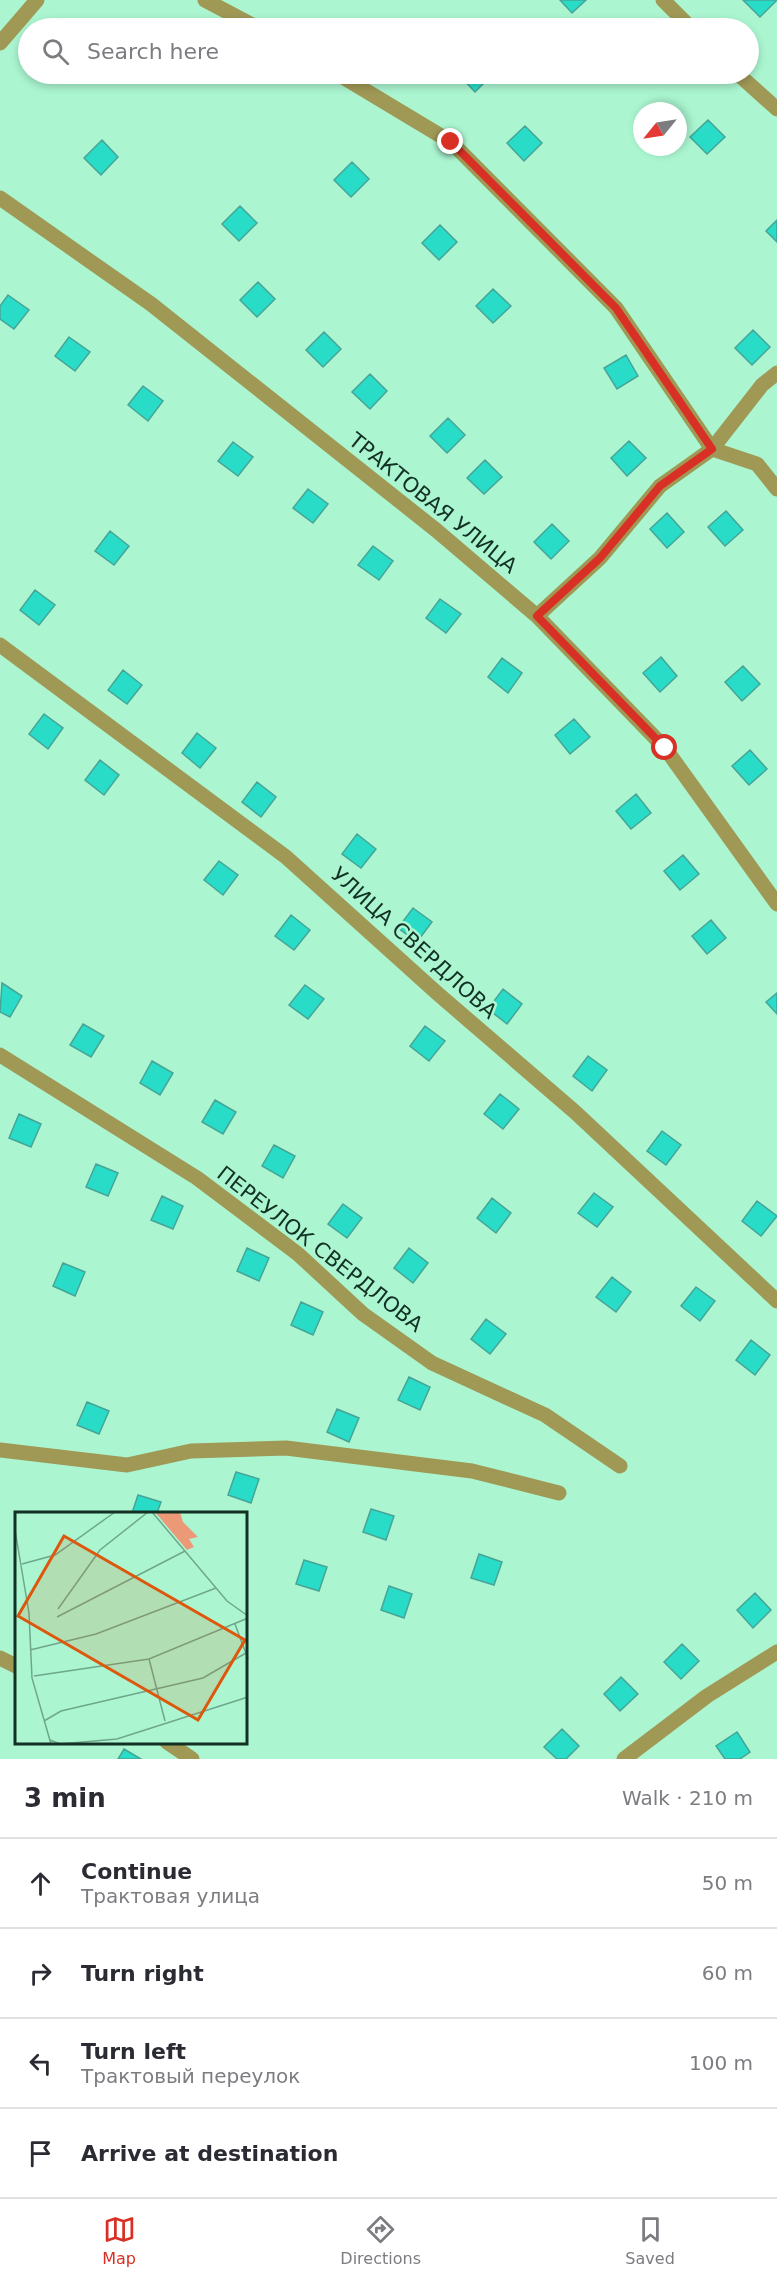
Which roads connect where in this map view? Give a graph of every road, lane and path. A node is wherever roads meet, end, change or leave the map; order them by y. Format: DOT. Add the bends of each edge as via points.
graph roads {
  1 [pos="36,0"];
  2 [pos="205,0"];
  3 [pos="663,0"];
  4 [pos="21,18"];
  5 [pos="239,18"];
  6 [pos="682,18"];
  7 [pos="18,22"];
  8 [pos="0,43"];
  9 [pos="355,84"];
  10 [pos="749,84"];
  11 [pos="777,109"];
  12 [pos="0,198"];
  13 [pos="777,372"];
  14 [pos="712,449"];
  15 [pos="777,489"];
  16 [pos="537,616"];
  17 [pos="0,645"];
  18 [pos="777,904"];
  19 [pos="0,1056"];
  20 [pos="777,1301"];
  21 [pos="0,1450"];
  22 [pos="620,1466"];
  23 [pos="559,1493"];
  24 [pos="777,1652"];
  25 [pos="0,1658"];
  26 [pos="15,1666"];
  27 [pos="169,1744"];
  28 [pos="192,1759"];
  29 [pos="624,1759"];
  1 -- 4 [label="street"];
  2 -- 5 [label="street"];
  3 -- 6 [label="street"];
  7 -- 8 [label="street"];
  9 -- 14 [label="street" via="451,142 616,308"];
  10 -- 11 [label="street"];
  12 -- 16 [label="street, ТРАКТОВАЯ УЛИЦА" via="151,304"];
  13 -- 14 [label="street" via="762,385"];
  14 -- 15 [label="street" via="757,464"];
  14 -- 16 [label="street" via="660,486 600,558"];
  16 -- 18 [label="street, ТРАКТОВАЯ УЛИЦА" via="665,748"];
  17 -- 20 [label="street, УЛИЦА СВЕРДЛОВА" via="286,857 575,1112"];
  19 -- 22 [label="street, ПЕРЕУЛОК СВЕРДЛОВА" via="196,1178 298,1254 363,1314 432,1363 545,1414"];
  21 -- 23 [label="street" via="127,1466 191,1451 286,1448 472,1471"];
  24 -- 29 [label="street" via="707,1696"];
  25 -- 26 [label="street"];
  27 -- 28 [label="street"];
}
